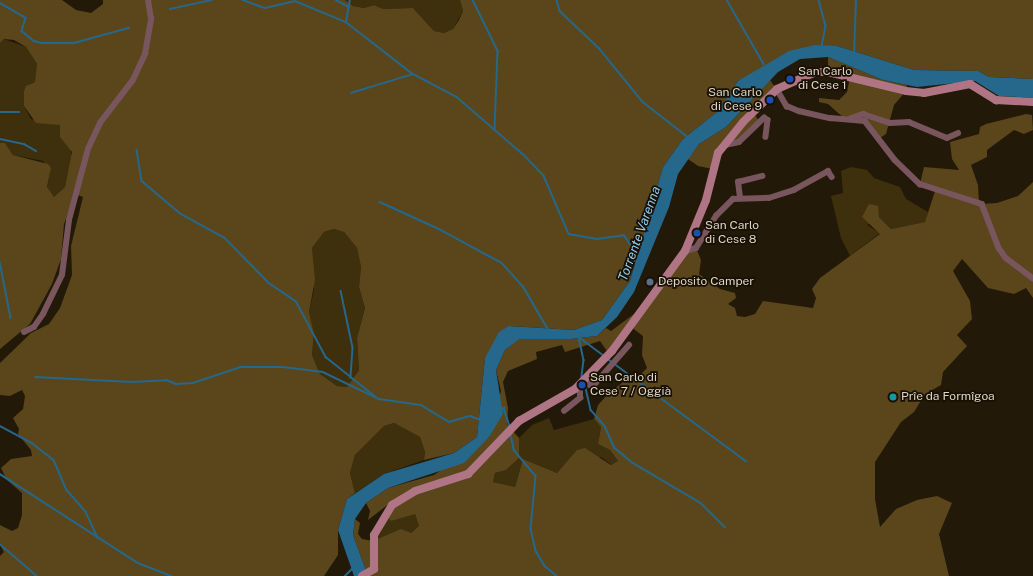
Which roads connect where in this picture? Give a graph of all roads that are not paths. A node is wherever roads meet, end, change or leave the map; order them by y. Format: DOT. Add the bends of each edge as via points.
graph roads {
  1 [pos="148,0"];
  2 [pos="777,89"];
  3 [pos="1033,102"];
  4 [pos="851,118"];
  5 [pos="958,133"];
  6 [pos="766,137"];
  7 [pos="725,145"];
  8 [pos="762,176"];
  9 [pos="832,177"];
  10 [pos="740,198"];
  11 [pos="685,251"];
  12 [pos="1033,278"];
  13 [pos="24,332"];
  14 [pos="629,345"];
  15 [pos="583,382"];
  16 [pos="564,411"];
  17 [pos="362,576"];
  1 -- 13 [label="street" via="151,18 145,54 132,80 100,123 88,149 69,220 62,275 43,314 34,327"];
  2 -- 3 [label="street" via="816,72 828,72 913,92 941,91 970,84 996,100"];
  2 -- 4 [label="street" via="787,106 799,111 830,118"];
  2 -- 7 [label="street"];
  4 -- 5 [label="street" via="863,114 890,123 909,122 947,138"];
  4 -- 12 [label="street" via="865,121 873,128 895,160 920,184 982,204 999,248 1006,258"];
  6 -- 7 [label="street" via="768,120 764,118 739,142"];
  7 -- 11 [label="street" via="714,160 706,200"];
  8 -- 10 [label="street" via="738,182"];
  9 -- 10 [label="street" via="828,171 780,195 756,200"];
  10 -- 11 [label="street" via="726,204 696,248"];
  11 -- 15 [label="street" via="654,291 631,328"];
  14 -- 15 [label="street" via="594,385"];
  15 -- 16 [label="street" via="580,398"];
  15 -- 17 [label="street" via="560,399 518,421 468,474 415,491 392,505 374,535 374,569"];
}
